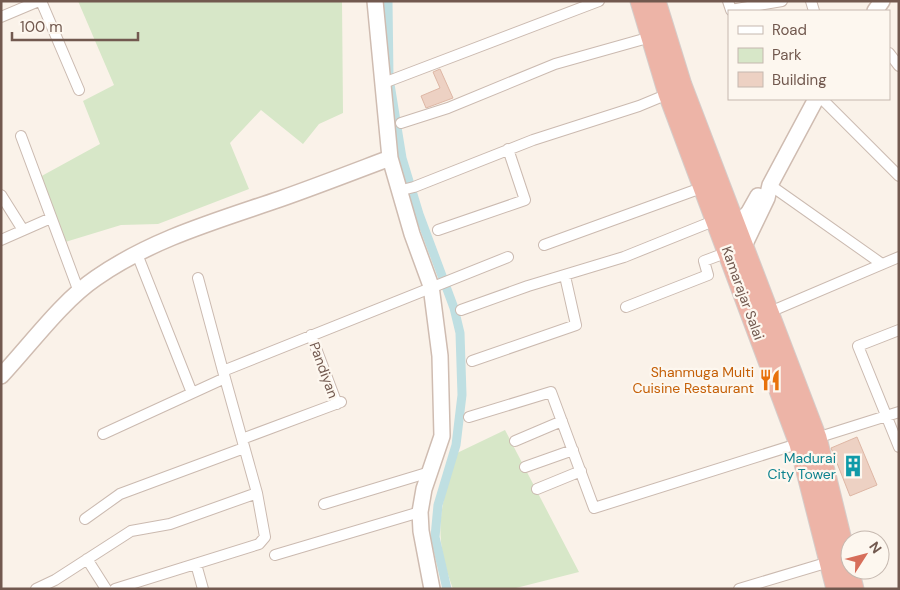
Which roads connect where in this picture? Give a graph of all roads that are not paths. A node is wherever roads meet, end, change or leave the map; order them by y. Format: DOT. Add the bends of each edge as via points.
graph roads {
  1 [pos="40,1"];
  2 [pos="375,1"];
  3 [pos="599,1"];
  4 [pos="640,1"];
  5 [pos="656,1"];
  6 [pos="728,1"];
  7 [pos="782,1"];
  8 [pos="1,17"];
  9 [pos="651,37"];
  10 [pos="890,54"];
  11 [pos="899,66"];
  12 [pos="388,81"];
  13 [pos="79,90"];
  14 [pos="668,94"];
  15 [pos="815,100"];
  16 [pos="823,100"];
  17 [pos="401,123"];
  18 [pos="21,136"];
  19 [pos="508,149"];
  20 [pos="390,158"];
  21 [pos="899,176"];
  22 [pos="770,185"];
  23 [pos="704,187"];
  24 [pos="407,189"];
  25 [pos="1,195"];
  26 [pos="51,218"];
  27 [pos="716,220"];
  28 [pos="735,225"];
  29 [pos="23,230"];
  30 [pos="438,230"];
  31 [pos="1,240"];
  32 [pos="544,245"];
  33 [pos="731,249"];
  34 [pos="138,254"];
  35 [pos="508,257"];
  36 [pos="899,257"];
  37 [pos="882,264"];
  38 [pos="565,276"];
  39 [pos="198,278"];
  40 [pos="440,283"];
  41 [pos="79,292"];
  42 [pos="626,307"];
  43 [pos="461,310"];
  44 [pos="762,316"];
  45 [pos="899,330"];
  46 [pos="311,335"];
  47 [pos="472,361"];
  48 [pos="224,375"];
  49 [pos="1,376"];
  50 [pos="192,393"];
  51 [pos="899,412"];
  52 [pos="887,416"];
  53 [pos="469,417"];
  54 [pos="562,421"];
  55 [pos="103,434"];
  56 [pos="515,441"];
  57 [pos="808,441"];
  58 [pos="243,443"];
  59 [pos="899,446"];
  60 [pos="573,450"];
  61 [pos="525,467"];
  62 [pos="581,471"];
  63 [pos="430,472"];
  64 [pos="537,489"];
  65 [pos="256,493"];
  66 [pos="324,504"];
  67 [pos="420,512"];
  68 [pos="85,519"];
  69 [pos="275,555"];
  70 [pos="87,559"];
  71 [pos="830,562"];
  72 [pos="196,564"];
  73 [pos="145,585"];
  74 [pos="52,586"];
  75 [pos="36,589"];
  76 [pos="106,589"];
  77 [pos="115,589"];
  78 [pos="204,589"];
  79 [pos="432,589"];
  80 [pos="739,589"];
  81 [pos="836,589"];
  82 [pos="854,589"];
  1 -- 8 [label="street"];
  1 -- 13 [label="street"];
  2 -- 12 [label="main road"];
  3 -- 12 [label="street"];
  4 -- 9 [label="highway, Kamarajar Salai"];
  5 -- 28 [label="highway, Kamarajar Salai" via="682,85"];
  6 -- 7 [label="street" via="731,10"];
  9 -- 14 [label="highway, Kamarajar Salai"];
  9 -- 17 [label="street" via="555,64 448,108"];
  10 -- 11 [label="street"];
  12 -- 20 [label="main road"];
  14 -- 19 [label="street"];
  14 -- 23 [label="highway, Kamarajar Salai"];
  15 -- 22 [label="main road"];
  16 -- 21 [label="street"];
  18 -- 26 [label="street"];
  19 -- 24 [label="street"];
  19 -- 30 [label="street" via="526,200"];
  20 -- 24 [label="main road"];
  20 -- 34 [label="main road" via="197,226"];
  22 -- 28 [label="main road" via="760,192 749,212"];
  22 -- 33 [label="main road" via="767,198"];
  22 -- 37 [label="street"];
  23 -- 27 [label="highway, Kamarajar Salai"];
  23 -- 32 [label="street"];
  24 -- 40 [label="main road"];
  25 -- 29 [label="street"];
  26 -- 29 [label="street"];
  26 -- 41 [label="street"];
  27 -- 28 [label="street"];
  27 -- 33 [label="highway, Kamarajar Salai"];
  27 -- 38 [label="street" via="624,257"];
  28 -- 33 [label="highway, Kamarajar Salai"];
  29 -- 31 [label="street"];
  33 -- 42 [label="street" via="704,262 708,275"];
  33 -- 44 [label="highway, Kamarajar Salai"];
  34 -- 41 [label="main road" via="96,278"];
  34 -- 50 [label="street"];
  35 -- 40 [label="street"];
  36 -- 37 [label="street"];
  37 -- 44 [label="street"];
  38 -- 43 [label="street"];
  38 -- 47 [label="street" via="576,325"];
  39 -- 48 [label="street"];
  40 -- 46 [label="street"];
  40 -- 63 [label="main road" via="442,436"];
  41 -- 49 [label="main road"];
  44 -- 57 [label="highway, Kamarajar Salai"];
  45 -- 52 [label="street" via="858,346"];
  46 -- 48 [label="street"];
  46 -- 58 [label="street, Pandiyan" via="339,403"];
  48 -- 50 [label="street"];
  48 -- 58 [label="street"];
  50 -- 55 [label="street"];
  51 -- 52 [label="street"];
  52 -- 57 [label="street"];
  52 -- 59 [label="street"];
  53 -- 54 [label="street" via="551,392"];
  54 -- 56 [label="street"];
  54 -- 60 [label="street"];
  57 -- 62 [label="street" via="594,508"];
  57 -- 71 [label="highway, Kamarajar Salai"];
  57 -- 82 [label="highway, Kamarajar Salai"];
  58 -- 65 [label="street"];
  58 -- 68 [label="street" via="120,494"];
  60 -- 61 [label="street"];
  60 -- 62 [label="street"];
  62 -- 64 [label="street"];
  63 -- 66 [label="street"];
  63 -- 67 [label="main road"];
  65 -- 70 [label="street" via="181,521 131,531"];
  65 -- 72 [label="street" via="264,540"];
  67 -- 69 [label="street"];
  67 -- 79 [label="main road"];
  70 -- 74 [label="street"];
  70 -- 76 [label="street"];
  71 -- 80 [label="street"];
  71 -- 81 [label="highway, Kamarajar Salai"];
  72 -- 73 [label="street"];
  72 -- 78 [label="street"];
  73 -- 77 [label="street"];
  74 -- 75 [label="street"];
}
